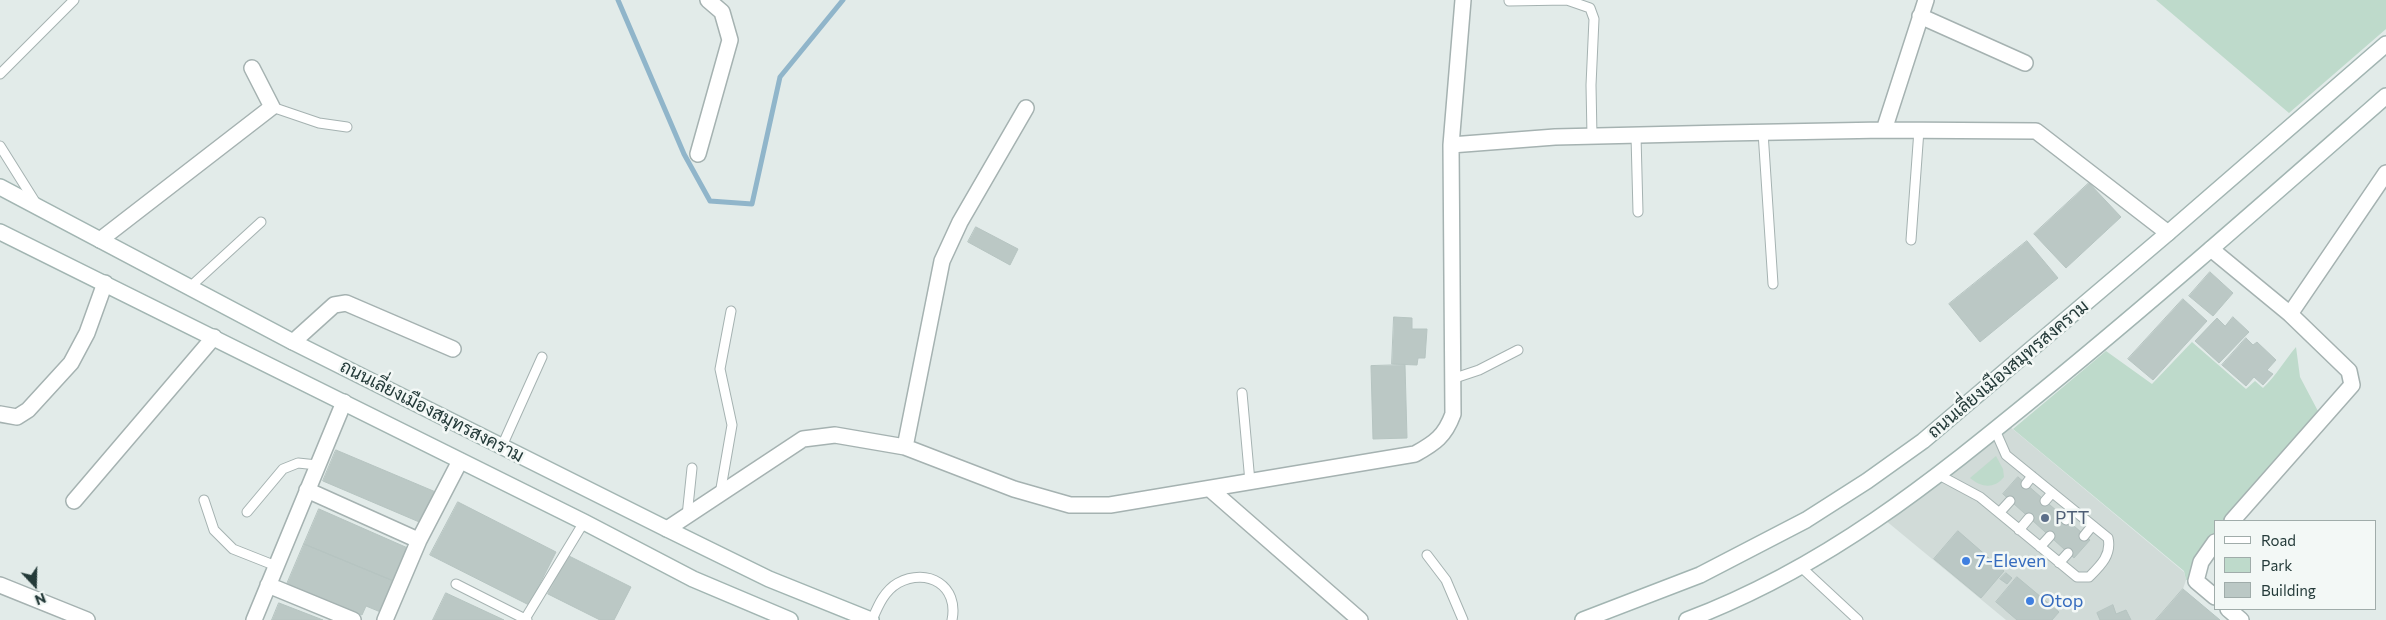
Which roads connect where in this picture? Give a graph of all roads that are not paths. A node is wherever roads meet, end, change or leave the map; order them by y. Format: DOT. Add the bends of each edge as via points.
graph roads {
  1 [pos="74,0"];
  2 [pos="708,0"];
  3 [pos="1464,0"];
  4 [pos="1926,0"];
  5 [pos="1509,1"];
  6 [pos="1920,16"];
  7 [pos="2386,44"];
  8 [pos="2026,63"];
  9 [pos="252,68"];
  10 [pos="0,74"];
  11 [pos="2386,96"];
  12 [pos="272,107"];
  13 [pos="1026,108"];
  14 [pos="347,127"];
  15 [pos="1884,130"];
  16 [pos="1920,130"];
  17 [pos="1763,132"];
  18 [pos="1592,136"];
  19 [pos="1636,136"];
  20 [pos="1451,145"];
  21 [pos="0,146"];
  22 [pos="698,154"];
  23 [pos="2386,173"];
  24 [pos="0,187"];
  25 [pos="38,207"];
  26 [pos="1638,212"];
  27 [pos="261,222"];
  28 [pos="0,232"];
  29 [pos="2168,234"];
  30 [pos="100,240"];
  31 [pos="1911,240"];
  32 [pos="2212,249"];
  33 [pos="105,284"];
  34 [pos="1773,284"];
  35 [pos="190,287"];
  36 [pos="731,311"];
  37 [pos="2290,314"];
  38 [pos="214,338"];
  39 [pos="293,342"];
  40 [pos="453,349"];
  41 [pos="1518,350"];
  42 [pos="542,357"];
  43 [pos="1452,379"];
  44 [pos="1242,393"];
  45 [pos="344,402"];
  46 [pos="0,414"];
  47 [pos="1995,430"];
  48 [pos="502,446"];
  49 [pos="904,446"];
  50 [pos="460,461"];
  51 [pos="317,465"];
  52 [pos="692,468"];
  53 [pos="1939,475"];
  54 [pos="2032,476"];
  55 [pos="1250,482"];
  56 [pos="2026,484"];
  57 [pos="1210,489"];
  58 [pos="307,490"];
  59 [pos="2052,493"];
  60 [pos="720,494"];
  61 [pos="204,500"];
  62 [pos="74,501"];
  63 [pos="2010,501"];
  64 [pos="2045,501"];
  65 [pos="2074,511"];
  66 [pos="247,512"];
  67 [pos="2000,512"];
  68 [pos="687,516"];
  69 [pos="2029,518"];
  70 [pos="2066,520"];
  71 [pos="2233,520"];
  72 [pos="584,522"];
  73 [pos="2092,526"];
  74 [pos="667,529"];
  75 [pos="2019,530"];
  76 [pos="2050,536"];
  77 [pos="2084,536"];
  78 [pos="418,540"];
  79 [pos="2214,543"];
  80 [pos="2040,547"];
  81 [pos="2068,553"];
  82 [pos="1427,555"];
  83 [pos="2060,563"];
  84 [pos="276,566"];
  85 [pos="1802,568"];
  86 [pos="456,584"];
  87 [pos="0,585"];
  88 [pos="268,585"];
  89 [pos="2214,596"];
  90 [pos="2229,610"];
  91 [pos="88,620"];
  92 [pos="254,620"];
  93 [pos="353,620"];
  94 [pos="385,620"];
  95 [pos="526,620"];
  96 [pos="790,620"];
  97 [pos="872,620"];
  98 [pos="952,620"];
  99 [pos="1360,620"];
  100 [pos="1463,620"];
  101 [pos="1582,620"];
  102 [pos="1687,620"];
  103 [pos="1858,620"];
  104 [pos="2241,620"];
  1 -- 10 [label="lane"];
  2 -- 22 [label="street" via="722,12 730,40"];
  3 -- 20 [label="street"];
  4 -- 6 [label="street"];
  5 -- 18 [label="lane" via="1567,0 1590,8 1594,19"];
  6 -- 8 [label="street"];
  6 -- 15 [label="street"];
  7 -- 29 [label="street, ถนนเลี่ยงเมืองสมุทรสงคราม"];
  9 -- 12 [label="street"];
  11 -- 32 [label="street"];
  12 -- 14 [label="lane" via="319,123"];
  12 -- 30 [label="street"];
  13 -- 49 [label="street" via="960,222 942,261"];
  15 -- 16 [label="street"];
  15 -- 17 [label="street"];
  16 -- 29 [label="street" via="2036,131"];
  16 -- 31 [label="lane"];
  17 -- 19 [label="street"];
  17 -- 34 [label="lane"];
  18 -- 19 [label="street"];
  18 -- 20 [label="street"];
  19 -- 26 [label="lane"];
  20 -- 43 [label="street"];
  21 -- 25 [label="lane"];
  23 -- 37 [label="street"];
  24 -- 25 [label="street, ถนนเลี่ยงเมืองสมุทรสงคราม"];
  25 -- 30 [label="street, ถนนเลี่ยงเมืองสมุทรสงคราม"];
  27 -- 35 [label="lane"];
  28 -- 33 [label="street, ถนนเลี่ยงเมืองสมุทรสงคราม"];
  29 -- 101 [label="street, ถนนเลี่ยงเมืองสมุทรสงคราม" via="1923,441 1867,481 1806,520 1700,575"];
  30 -- 35 [label="street, ถนนเลี่ยงเมืองสมุทรสงคราม"];
  32 -- 37 [label="street"];
  32 -- 47 [label="street"];
  33 -- 38 [label="street, ถนนเลี่ยงเมืองสมุทรสงคราม"];
  33 -- 46 [label="street" via="88,333 71,363 28,410 17,417"];
  35 -- 39 [label="street, ถนนเลี่ยงเมืองสมุทรสงคราม"];
  36 -- 60 [label="lane" via="720,369 732,426"];
  37 -- 71 [label="street" via="2349,371 2352,385"];
  38 -- 45 [label="street, ถนนเลี่ยงเมืองสมุทรสงคราม"];
  38 -- 62 [label="street"];
  39 -- 40 [label="street" via="334,305 346,303"];
  39 -- 48 [label="street, ถนนเลี่ยงเมืองสมุทรสงคราม"];
  41 -- 43 [label="lane" via="1479,370"];
  42 -- 48 [label="lane"];
  43 -- 55 [label="street" via="1453,414 1447,430 1430,446 1415,454"];
  44 -- 55 [label="lane"];
  45 -- 50 [label="street, ถนนเลี่ยงเมืองสมุทรสงคราม"];
  45 -- 51 [label="street"];
  47 -- 53 [label="street"];
  47 -- 54 [label="lane" via="2006,455"];
  48 -- 74 [label="street, ถนนเลี่ยงเมืองสมุทรสงคราม"];
  49 -- 57 [label="street" via="1014,489 1070,504 1110,505"];
  49 -- 60 [label="street" via="835,435 803,439"];
  50 -- 72 [label="street, ถนนเลี่ยงเมืองสมุทรสงคราม"];
  50 -- 94 [label="street" via="419,540"];
  51 -- 58 [label="street"];
  51 -- 66 [label="lane" via="298,463 284,469"];
  52 -- 68 [label="lane"];
  53 -- 67 [label="lane"];
  53 -- 85 [label="street" via="1871,525"];
  54 -- 56 [label="lane"];
  54 -- 59 [label="lane"];
  55 -- 57 [label="street"];
  57 -- 99 [label="street"];
  58 -- 78 [label="street"];
  58 -- 84 [label="street"];
  59 -- 64 [label="lane"];
  59 -- 65 [label="lane"];
  60 -- 68 [label="street"];
  61 -- 84 [label="lane" via="214,530 234,549"];
  63 -- 67 [label="lane"];
  65 -- 70 [label="lane"];
  65 -- 73 [label="lane"];
  67 -- 75 [label="lane"];
  68 -- 74 [label="street"];
  69 -- 75 [label="lane"];
  72 -- 95 [label="lane"];
  72 -- 96 [label="street, ถนนเลี่ยงเมืองสมุทรสงคราม" via="693,579"];
  73 -- 77 [label="lane"];
  73 -- 83 [label="lane" via="2108,538 2110,547 2103,564 2089,577 2077,577"];
  74 -- 97 [label="street, ถนนเลี่ยงเมืองสมุทรสงคราม" via="769,579"];
  75 -- 80 [label="lane"];
  76 -- 80 [label="lane"];
  79 -- 89 [label="street" via="2201,562 2196,581"];
  80 -- 83 [label="lane"];
  81 -- 83 [label="lane"];
  82 -- 100 [label="lane" via="1446,580"];
  84 -- 88 [label="street"];
  85 -- 102 [label="street"];
  85 -- 103 [label="lane"];
  86 -- 95 [label="lane"];
  87 -- 91 [label="street"];
  88 -- 92 [label="street"];
  88 -- 93 [label="street"];
  90 -- 104 [label="street"];
  97 -- 98 [label="lane" via="882,598 897,583 916,576 932,578 948,590 954,610"];
}
